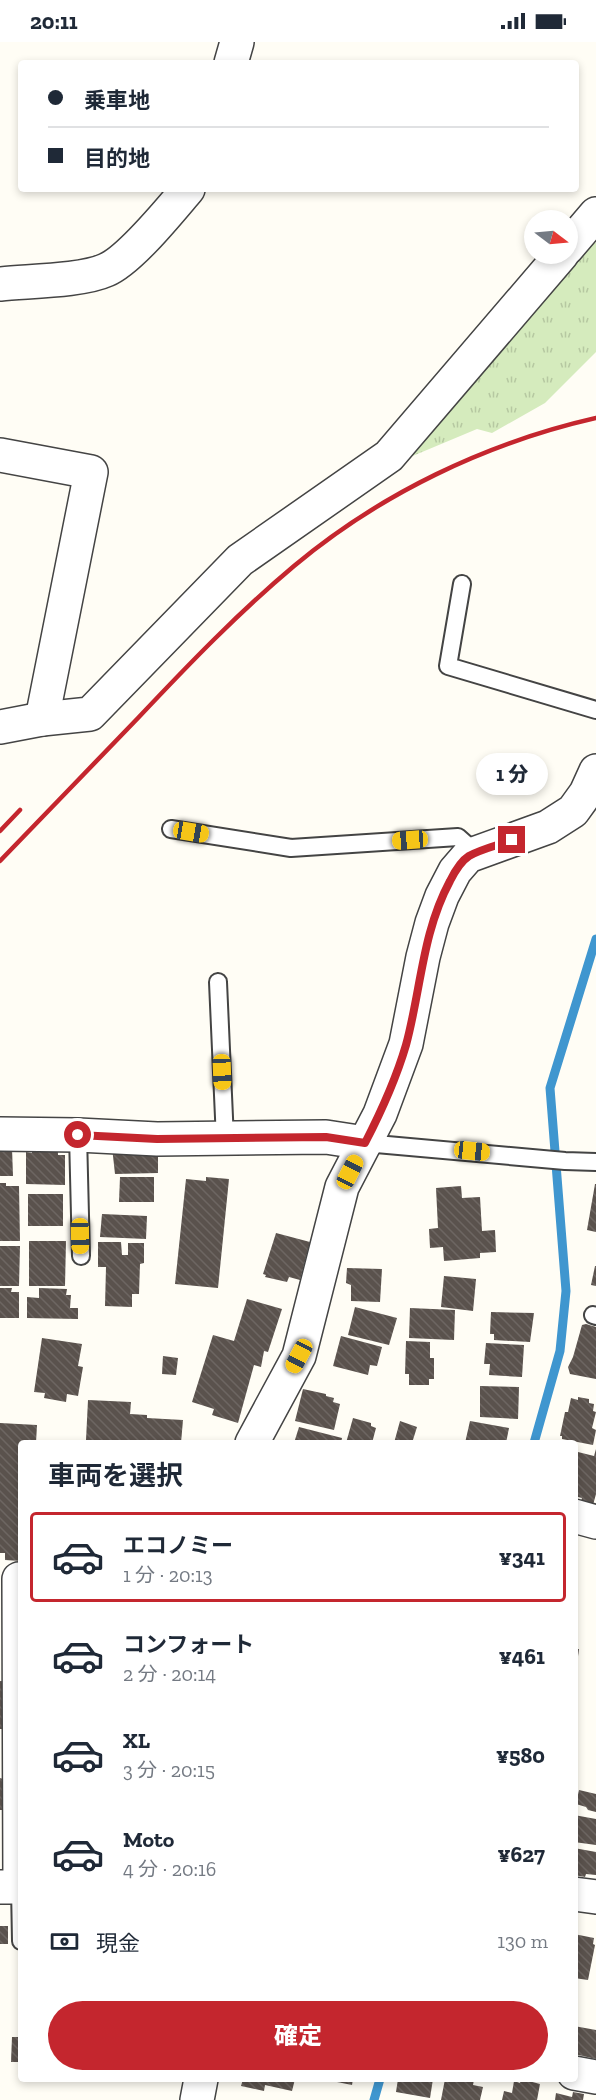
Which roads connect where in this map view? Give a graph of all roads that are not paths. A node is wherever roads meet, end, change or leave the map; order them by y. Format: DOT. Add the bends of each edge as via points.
graph roads {
  1 [pos="237,42"];
  2 [pos="232,60"];
  3 [pos="185,192"];
  4 [pos="596,214"];
  5 [pos="578,235"];
  6 [pos="553,264"];
  7 [pos="0,284"];
  8 [pos="0,455"];
  9 [pos="462,584"];
  10 [pos="596,710"];
  11 [pos="42,719"];
  12 [pos="0,727"];
  13 [pos="596,771"];
  14 [pos="171,829"];
  15 [pos="476,853"];
  16 [pos="218,982"];
  17 [pos="0,1134"];
  18 [pos="78,1135"];
  19 [pos="225,1140"];
  20 [pos="365,1143"];
  21 [pos="596,1162"];
  22 [pos="81,1256"];
  23 [pos="254,1440"];
  24 [pos="578,1517"];
  25 [pos="596,1522"];
  26 [pos="14,1579"];
  27 [pos="10,1743"];
  28 [pos="18,1780"];
  29 [pos="18,1809"];
  30 [pos="10,1887"];
  31 [pos="578,1894"];
  32 [pos="596,1896"];
  33 [pos="18,1926"];
  34 [pos="578,2074"];
  35 [pos="596,2077"];
  36 [pos="200,2082"];
  37 [pos="197,2100"];
  1 -- 2 [label="street"];
  3 -- 7 [label="street" via="126,257 106,270"];
  4 -- 5 [label="street"];
  6 -- 11 [label="street" via="389,456 240,560 90,714"];
  8 -- 11 [label="street" via="90,472"];
  9 -- 10 [label="lane" via="448,666"];
  11 -- 12 [label="street"];
  13 -- 15 [label="street" via="573,812 548,827"];
  14 -- 15 [label="lane" via="291,848 458,837"];
  15 -- 20 [label="street" via="455,871 442,896 423,957 406,1044"];
  16 -- 19 [label="lane"];
  17 -- 18 [label="street"];
  18 -- 19 [label="street"];
  18 -- 22 [label="lane"];
  19 -- 20 [label="street" via="326,1137"];
  20 -- 21 [label="lane"];
  20 -- 23 [label="street" via="342,1187 299,1356"];
  24 -- 25 [label="street"];
  26 -- 27 [label="street"];
  27 -- 28 [label="street"];
  29 -- 30 [label="street"];
  30 -- 33 [label="lane"];
  31 -- 32 [label="street"];
  34 -- 35 [label="street"];
  36 -- 37 [label="street"];
}
